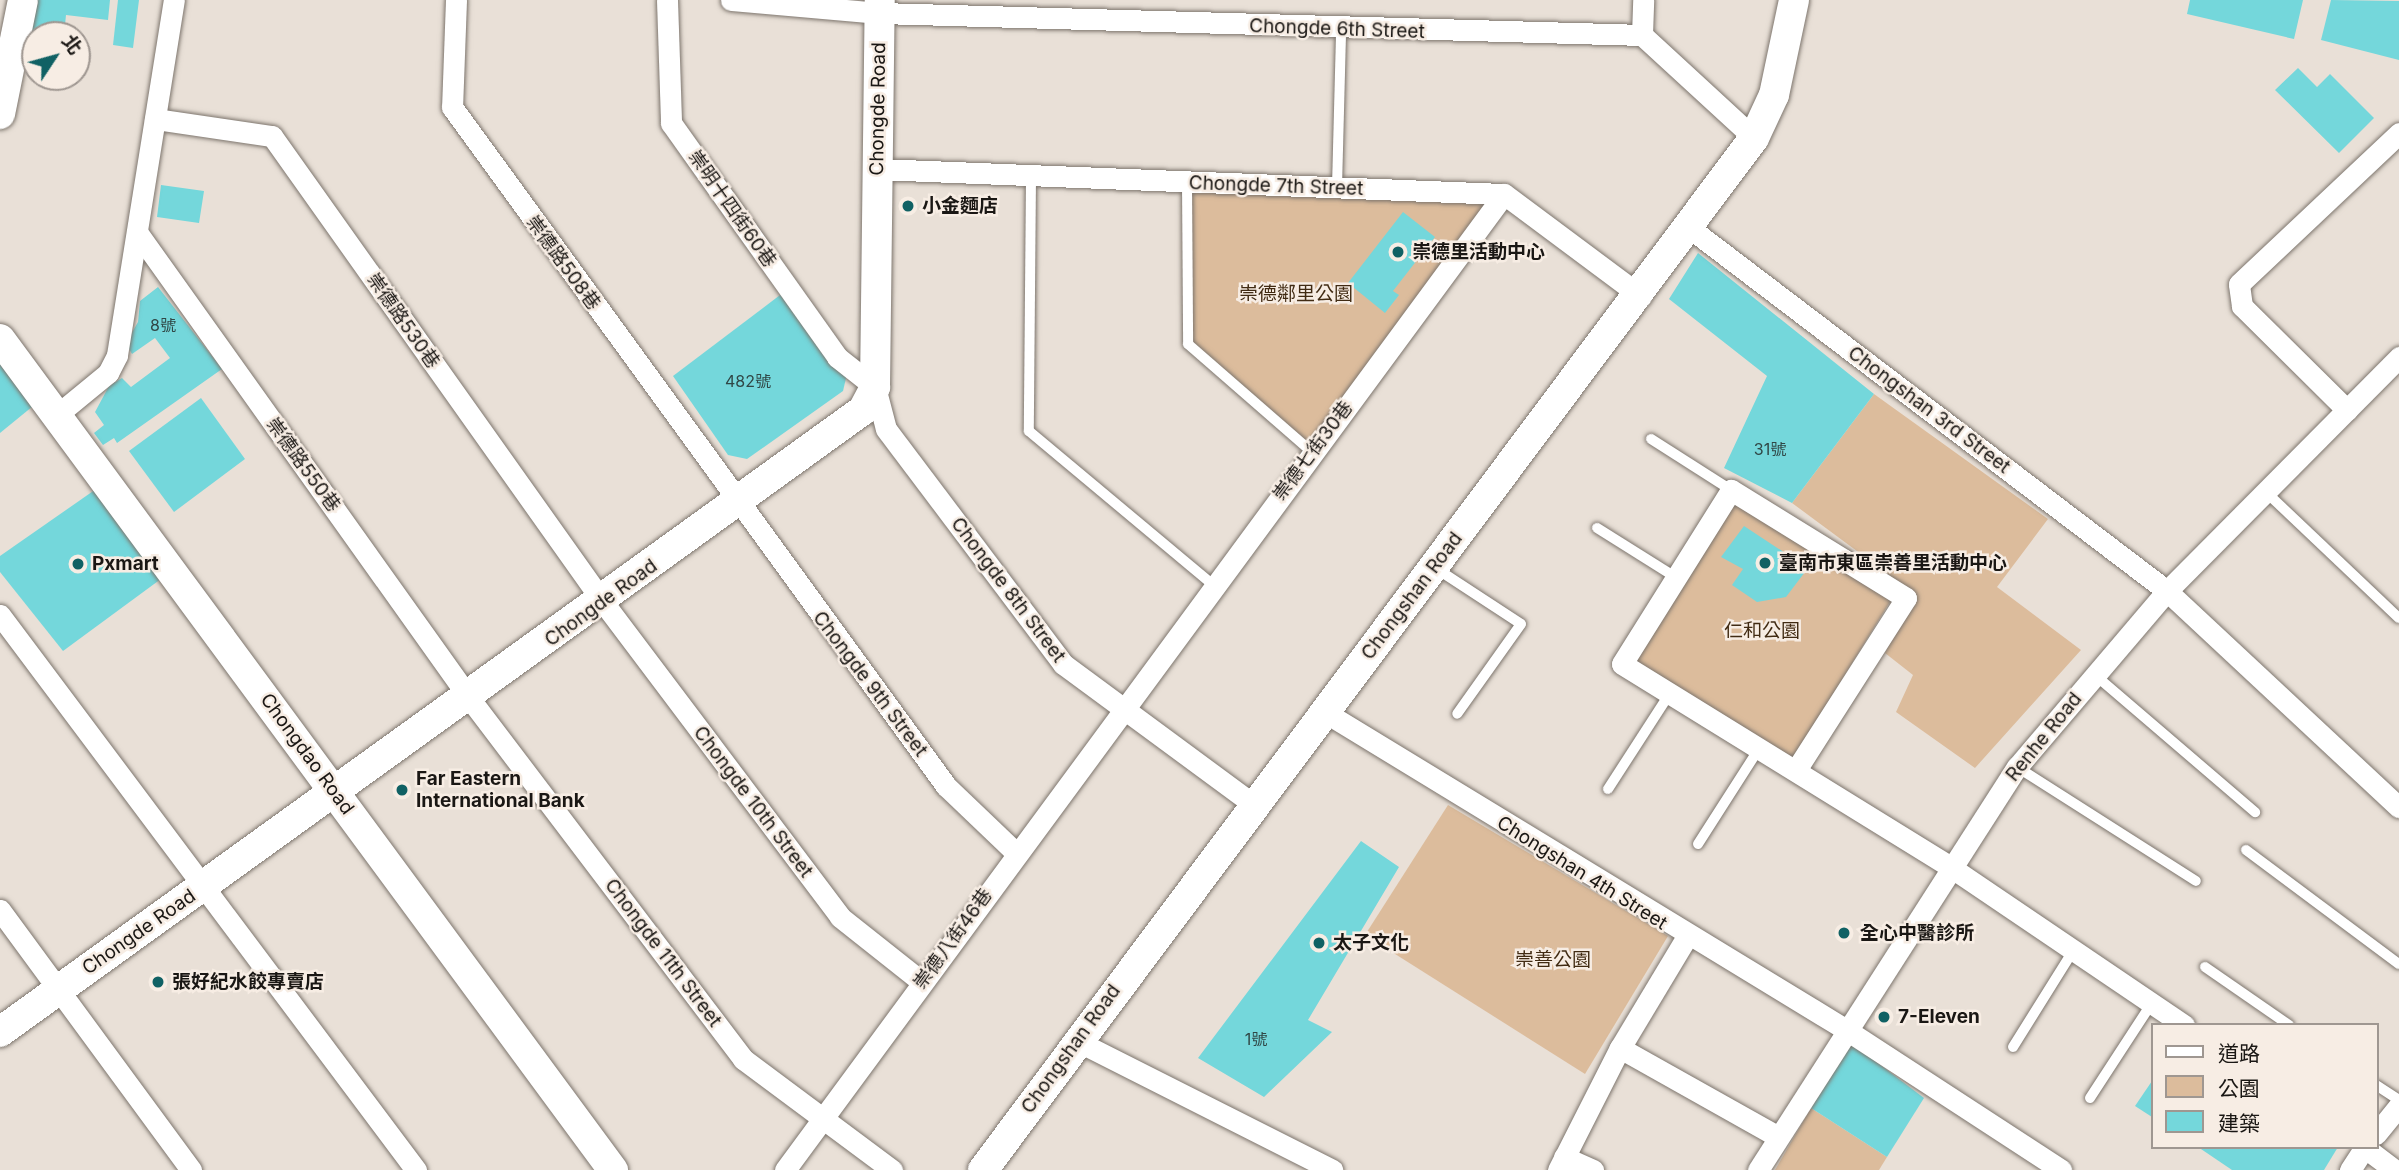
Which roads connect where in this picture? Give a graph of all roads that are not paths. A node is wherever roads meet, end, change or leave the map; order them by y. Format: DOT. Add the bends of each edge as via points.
graph roads {
  1 [pos="23,0"];
  2 [pos="174,0"];
  3 [pos="456,0"];
  4 [pos="667,0"];
  5 [pos="730,0"];
  6 [pos="1643,0"];
  7 [pos="1794,0"];
  8 [pos="880,7"];
  9 [pos="1028,7"];
  10 [pos="1341,31"];
  11 [pos="1642,35"];
  12 [pos="0,114"];
  13 [pos="155,119"];
  14 [pos="2399,133"];
  15 [pos="1754,138"];
  16 [pos="878,169"];
  17 [pos="1031,177"];
  18 [pos="1187,183"];
  19 [pos="1338,187"];
  20 [pos="1504,194"];
  21 [pos="1691,229"];
  22 [pos="137,232"];
  23 [pos="1641,296"];
  24 [pos="0,339"];
  25 [pos="2399,357"];
  26 [pos="875,387"];
  27 [pos="2347,410"];
  28 [pos="58,414"];
  29 [pos="1651,439"];
  30 [pos="1312,452"];
  31 [pos="1731,490"];
  32 [pos="2266,492"];
  33 [pos="736,505"];
  34 [pos="1597,528"];
  35 [pos="1434,567"];
  36 [pos="1675,577"];
  37 [pos="1213,585"];
  38 [pos="2166,591"];
  39 [pos="603,602"];
  40 [pos="0,615"];
  41 [pos="2399,618"];
  42 [pos="2095,675"];
  43 [pos="1670,693"];
  44 [pos="470,699"];
  45 [pos="1122,708"];
  46 [pos="1323,711"];
  47 [pos="1457,714"];
  48 [pos="1759,747"];
  49 [pos="2017,767"];
  50 [pos="1796,770"];
  51 [pos="1608,789"];
  52 [pos="336,794"];
  53 [pos="1254,805"];
  54 [pos="2399,807"];
  55 [pos="2255,812"];
  56 [pos="1698,844"];
  57 [pos="2246,850"];
  58 [pos="1016,853"];
  59 [pos="1949,866"];
  60 [pos="2196,881"];
  61 [pos="203,887"];
  62 [pos="0,910"];
  63 [pos="1686,938"];
  64 [pos="2074,951"];
  65 [pos="2399,964"];
  66 [pos="2205,967"];
  67 [pos="922,982"];
  68 [pos="58,989"];
  69 [pos="2152,1003"];
  70 [pos="2181,1023"];
  71 [pos="2286,1023"];
  72 [pos="1844,1029"];
  73 [pos="0,1032"];
  74 [pos="1077,1041"];
  75 [pos="2013,1047"];
  76 [pos="1620,1048"];
  77 [pos="2378,1085"];
  78 [pos="2090,1098"];
  79 [pos="2399,1100"];
  80 [pos="2399,1107"];
  81 [pos="823,1118"];
  82 [pos="2378,1132"];
  83 [pos="1777,1136"];
  84 [pos="2363,1149"];
  85 [pos="2367,1149"];
  86 [pos="1561,1163"];
  87 [pos="191,1170"];
  88 [pos="416,1170"];
  89 [pos="613,1170"];
  90 [pos="785,1170"];
  91 [pos="892,1170"];
  92 [pos="983,1170"];
  93 [pos="1332,1170"];
  94 [pos="1594,1170"];
  95 [pos="1758,1170"];
  96 [pos="2061,1170"];
  97 [pos="2350,1170"];
  98 [pos="2394,1170"];
  1 -- 12 [label="street"];
  2 -- 13 [label="street"];
  3 -- 33 [label="street, 崇德路508巷" via="452,107"];
  4 -- 26 [label="street, 崇明十四街60巷" via="671,123 837,357"];
  5 -- 8 [label="street, Chongde 6th Street"];
  6 -- 11 [label="street"];
  7 -- 15 [label="street, Chongshan Road" via="1774,95"];
  8 -- 9 [label="street, Chongde 6th Street"];
  8 -- 16 [label="street, Chongde Road"];
  9 -- 10 [label="street, Chongde 6th Street"];
  10 -- 11 [label="street, Chongde 6th Street"];
  10 -- 19 [label="lane"];
  11 -- 15 [label="street"];
  13 -- 22 [label="street"];
  13 -- 39 [label="street, 崇德路530巷" via="272,136"];
  14 -- 27 [label="street" via="2239,284 2242,306"];
  15 -- 21 [label="street, Chongshan Road"];
  16 -- 17 [label="street, Chongde 7th Street"];
  16 -- 26 [label="street, Chongde Road"];
  17 -- 18 [label="street, Chongde 7th Street"];
  17 -- 37 [label="lane" via="1030,431"];
  18 -- 19 [label="street, Chongde 7th Street"];
  18 -- 30 [label="lane" via="1188,344"];
  19 -- 20 [label="street, Chongde 7th Street"];
  20 -- 23 [label="street"];
  20 -- 30 [label="street, 崇德七街30巷"];
  21 -- 23 [label="street, Chongshan Road"];
  21 -- 38 [label="street, Chongshan 3rd Street"];
  22 -- 28 [label="street" via="114,364"];
  22 -- 44 [label="street, 崇德路550巷"];
  23 -- 35 [label="street, Chongshan Road"];
  24 -- 28 [label="street, Chongdao Road"];
  25 -- 27 [label="street, Renhe Road"];
  26 -- 33 [label="street, Chongde Road" via="850,424"];
  26 -- 45 [label="street, Chongde 8th Street" via="886,429 1063,664"];
  27 -- 32 [label="street, Renhe Road"];
  28 -- 52 [label="street, Chongdao Road"];
  29 -- 31 [label="lane"];
  30 -- 37 [label="street, 崇德七街30巷"];
  31 -- 36 [label="street"];
  31 -- 50 [label="street" via="1906,598"];
  32 -- 38 [label="street, Renhe Road"];
  32 -- 41 [label="lane"];
  33 -- 39 [label="street, Chongde Road"];
  33 -- 58 [label="street, Chongde 9th Street" via="946,786"];
  34 -- 36 [label="lane"];
  35 -- 46 [label="street, Chongshan Road"];
  35 -- 47 [label="lane" via="1521,624"];
  36 -- 43 [label="street" via="1622,664"];
  37 -- 45 [label="street, 崇德七街30巷"];
  38 -- 42 [label="street, Renhe Road"];
  38 -- 54 [label="street, Chongshan 3rd Street"];
  39 -- 44 [label="street, Chongde Road"];
  39 -- 67 [label="street, Chongde 10th Street" via="840,917"];
  40 -- 61 [label="street"];
  42 -- 49 [label="street, Renhe Road"];
  42 -- 55 [label="lane"];
  43 -- 48 [label="street"];
  43 -- 51 [label="lane"];
  44 -- 52 [label="street, Chongde Road"];
  44 -- 81 [label="street, Chongde 11th Street" via="743,1059"];
  45 -- 53 [label="street, Chongde 8th Street"];
  45 -- 58 [label="street, 崇德八街46巷"];
  46 -- 53 [label="street, Chongshan Road"];
  46 -- 63 [label="street, Chongshan 4th Street"];
  48 -- 50 [label="street"];
  48 -- 56 [label="lane"];
  49 -- 59 [label="street, Renhe Road"];
  49 -- 60 [label="lane"];
  50 -- 59 [label="street"];
  52 -- 61 [label="street, Chongde Road"];
  52 -- 89 [label="street, Chongdao Road"];
  53 -- 74 [label="street, Chongshan Road"];
  57 -- 65 [label="lane"];
  58 -- 67 [label="street, 崇德八街46巷"];
  59 -- 64 [label="street"];
  59 -- 72 [label="street, Renhe Road"];
  61 -- 68 [label="street, Chongde Road"];
  61 -- 88 [label="street"];
  62 -- 68 [label="street"];
  63 -- 72 [label="street, Chongshan 4th Street"];
  63 -- 76 [label="street"];
  64 -- 69 [label="street"];
  64 -- 75 [label="lane"];
  66 -- 71 [label="lane"];
  67 -- 81 [label="street, 崇德八街46巷"];
  68 -- 73 [label="street, Chongde Road"];
  68 -- 87 [label="street"];
  69 -- 70 [label="street"];
  69 -- 78 [label="lane"];
  72 -- 83 [label="street, Renhe Road"];
  72 -- 96 [label="street, Chongshan 4th Street"];
  74 -- 92 [label="street, Chongshan Road"];
  74 -- 93 [label="street"];
  76 -- 83 [label="street"];
  76 -- 86 [label="street"];
  77 -- 79 [label="lane"];
  80 -- 82 [label="street"];
  81 -- 90 [label="street, 崇德八街46巷"];
  81 -- 91 [label="street, Chongde 11th Street"];
  83 -- 95 [label="street, Renhe Road"];
  84 -- 97 [label="street"];
  85 -- 98 [label="street"];
  86 -- 94 [label="street"];
}
